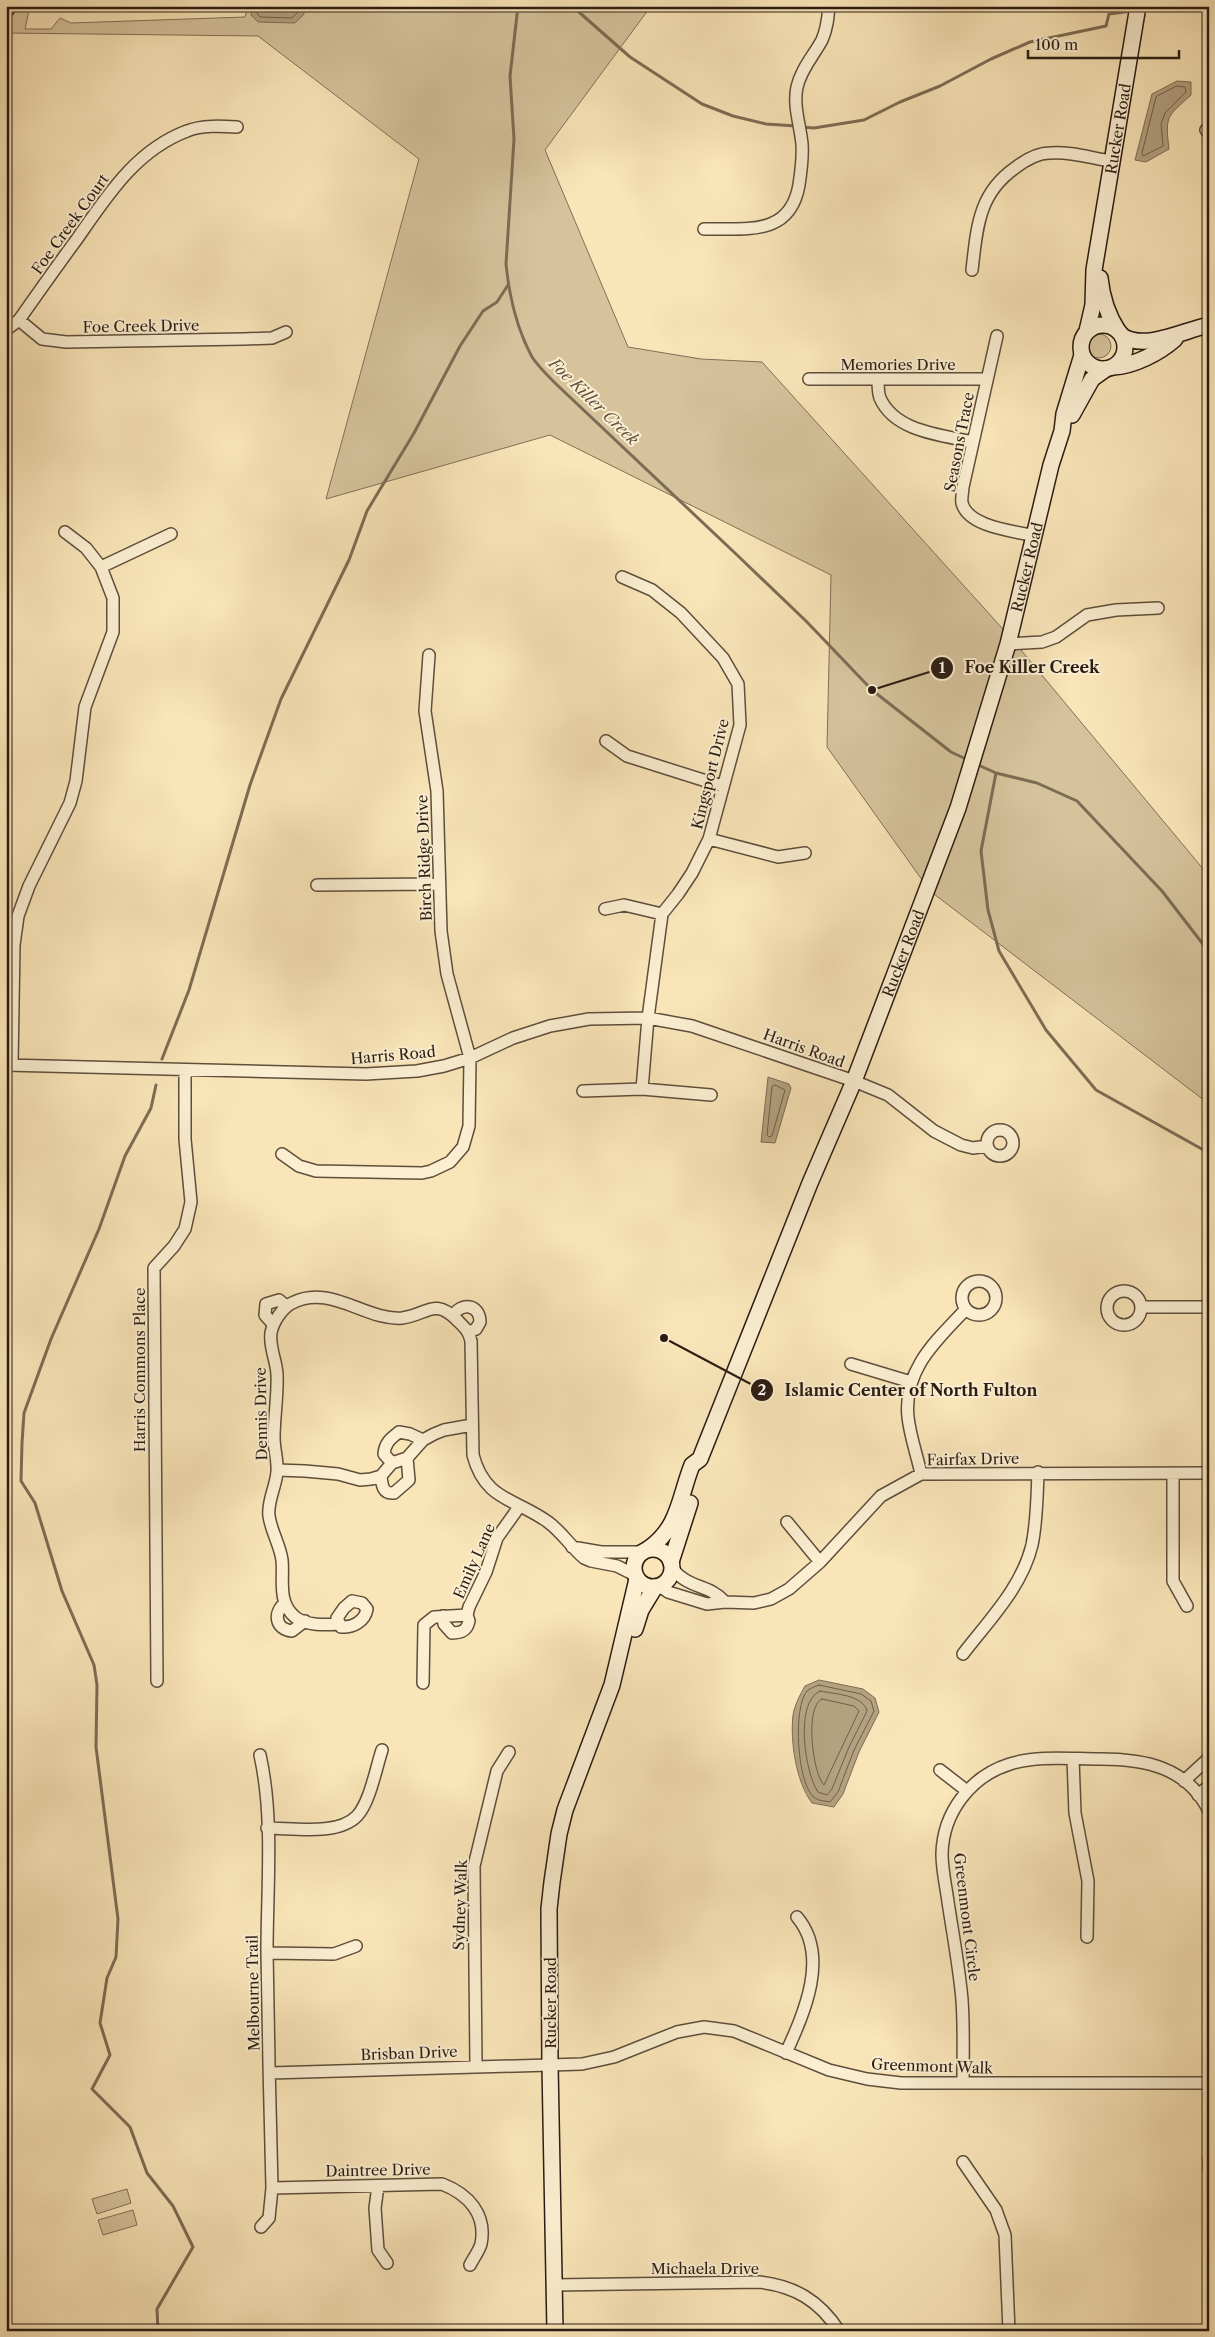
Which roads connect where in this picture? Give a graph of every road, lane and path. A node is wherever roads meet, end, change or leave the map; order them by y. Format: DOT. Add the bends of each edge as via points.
graph roads {
  1 [pos="7,6"];
  2 [pos="829,6"];
  3 [pos="1138,6"];
  4 [pos="6,10"];
  5 [pos="237,128"];
  6 [pos="1111,161"];
  7 [pos="704,229"];
  8 [pos="1098,251"];
  9 [pos="972,270"];
  10 [pos="19,320"];
  11 [pos="1209,324"];
  12 [pos="6,330"];
  13 [pos="1087,331"];
  14 [pos="286,332"];
  15 [pos="1120,333"];
  16 [pos="1180,334"];
  17 [pos="997,336"];
  18 [pos="1082,355"];
  19 [pos="1109,368"];
  20 [pos="809,379"];
  21 [pos="878,379"];
  22 [pos="987,379"];
  23 [pos="1062,431"];
  24 [pos="973,442"];
  25 [pos="65,532"];
  26 [pos="171,534"];
  27 [pos="1035,536"];
  28 [pos="101,567"];
  29 [pos="622,577"];
  30 [pos="1158,608"];
  31 [pos="1008,644"];
  32 [pos="429,655"];
  33 [pos="606,741"];
  34 [pos="722,786"];
  35 [pos="709,839"];
  36 [pos="806,854"];
  37 [pos="439,884"];
  38 [pos="317,885"];
  39 [pos="605,909"];
  40 [pos="662,914"];
  41 [pos="648,1018"];
  42 [pos="470,1058"];
  43 [pos="9,1065"];
  44 [pos="185,1070"];
  45 [pos="854,1081"];
  46 [pos="642,1089"];
  47 [pos="583,1091"];
  48 [pos="711,1095"];
  49 [pos="987,1146"];
  50 [pos="282,1154"];
  51 [pos="286,1306"];
  52 [pos="1141,1307"];
  53 [pos="1209,1307"];
  54 [pos="966,1309"];
  55 [pos="453,1316"];
  56 [pos="273,1324"];
  57 [pos="469,1332"];
  58 [pos="851,1364"];
  59 [pos="911,1382"];
  60 [pos="472,1425"];
  61 [pos="423,1440"];
  62 [pos="407,1458"];
  63 [pos="700,1459"];
  64 [pos="392,1464"];
  65 [pos="277,1470"];
  66 [pos="1038,1472"];
  67 [pos="1173,1473"];
  68 [pos="1209,1473"];
  69 [pos="921,1474"];
  70 [pos="381,1476"];
  71 [pos="520,1506"];
  72 [pos="787,1522"];
  73 [pos="572,1547"];
  74 [pos="645,1551"];
  75 [pos="820,1562"];
  76 [pos="672,1565"];
  77 [pos="636,1577"];
  78 [pos="657,1587"];
  79 [pos="725,1602"];
  80 [pos="285,1603"];
  81 [pos="1187,1606"];
  82 [pos="467,1615"];
  83 [pos="443,1616"];
  84 [pos="305,1621"];
  85 [pos="339,1624"];
  86 [pos="963,1654"];
  87 [pos="157,1681"];
  88 [pos="423,1683"];
  89 [pos="612,1685"];
  90 [pos="382,1750"];
  91 [pos="509,1752"];
  92 [pos="260,1755"];
  93 [pos="1209,1758"];
  94 [pos="1073,1759"];
  95 [pos="940,1770"];
  96 [pos="1184,1780"];
  97 [pos="1209,1786"];
  98 [pos="967,1791"];
  99 [pos="1198,1794"];
  100 [pos="1209,1811"];
  101 [pos="267,1828"];
  102 [pos="796,1917"];
  103 [pos="1087,1937"];
  104 [pos="356,1946"];
  105 [pos="267,1953"];
  106 [pos="786,2053"];
  107 [pos="550,2065"];
  108 [pos="476,2066"];
  109 [pos="270,2074"];
  110 [pos="963,2083"];
  111 [pos="1209,2084"];
  112 [pos="1209,2159"];
  113 [pos="963,2162"];
  114 [pos="1209,2168"];
  115 [pos="378,2186"];
  116 [pos="272,2188"];
  117 [pos="261,2227"];
  118 [pos="387,2263"];
  119 [pos="470,2265"];
  120 [pos="554,2285"];
  121 [pos="555,2331"];
  122 [pos="838,2331"];
  123 [pos="1009,2331"];
  1 -- 4 [label="main road"];
  2 -- 7 [label="street" via="823,38 797,86 802,169 791,210 779,221 763,227"];
  3 -- 6 [label="main road, Rucker Road"];
  5 -- 10 [label="street, Foe Creek Court" via="189,130 141,158 111,190"];
  6 -- 8 [label="main road, Rucker Road"];
  6 -- 9 [label="street" via="1049,152 1023,161 1003,176 988,196 978,219"];
  8 -- 13 [label="main road, Rucker Road"];
  8 -- 15 [label="main road, Rucker Road" via="1102,292 1109,317"];
  10 -- 12 [label="street"];
  10 -- 14 [label="street, Foe Creek Drive" via="42,339 66,342 253,339 272,338"];
  11 -- 16 [label="main road"];
  13 -- 15 [label="main road" via="1106,325"];
  13 -- 18 [label="main road" via="1080,345"];
  15 -- 16 [label="main road" via="1147,341"];
  15 -- 19 [label="main road" via="1125,351 1122,358"];
  16 -- 19 [label="main road" via="1138,362"];
  17 -- 22 [label="street, Seasons Trace"];
  18 -- 19 [label="main road" via="1089,365"];
  18 -- 23 [label="main road, Rucker Road"];
  19 -- 23 [label="main road, Rucker Road" via="1092,379"];
  20 -- 21 [label="street, Memories Drive"];
  21 -- 22 [label="street, Memories Drive"];
  21 -- 24 [label="street" via="880,398 893,417 913,428"];
  22 -- 24 [label="street, Seasons Trace"];
  23 -- 27 [label="main road, Rucker Road"];
  24 -- 27 [label="street, Seasons Trace" via="962,503 971,517 985,524"];
  25 -- 28 [label="street" via="86,548"];
  26 -- 28 [label="street"];
  27 -- 31 [label="main road, Rucker Road"];
  28 -- 43 [label="street" via="113,598 113,632 85,707 76,781 70,803 29,886 18,916"];
  29 -- 34 [label="street, Kingsport Drive" via="652,590 681,613 723,658 738,684 740,725"];
  30 -- 31 [label="street" via="1095,613 1042,642"];
  31 -- 45 [label="main road, Rucker Road" via="969,776"];
  32 -- 37 [label="street, Birch Ridge Drive" via="425,711 437,791"];
  33 -- 34 [label="street" via="627,756"];
  34 -- 35 [label="street, Kingsport Drive"];
  35 -- 36 [label="street" via="778,857"];
  35 -- 40 [label="street, Kingsport Drive" via="692,873"];
  37 -- 38 [label="street"];
  37 -- 42 [label="street, Birch Ridge Drive" via="447,974"];
  39 -- 40 [label="street" via="624,905"];
  40 -- 41 [label="street"];
  41 -- 42 [label="street, Harris Road" via="589,1018 550,1026 513,1038"];
  41 -- 45 [label="street, Harris Road" via="692,1026"];
  41 -- 46 [label="street"];
  42 -- 44 [label="street, Harris Road" via="417,1071 366,1074"];
  42 -- 50 [label="street, Birch Ridge Drive" via="466,1138 457,1155 442,1168 422,1173 316,1171 299,1166"];
  43 -- 44 [label="street, Harris Road"];
  44 -- 87 [label="street, Harris Commons Place" via="185,1139 190,1202 185,1229 154,1268"];
  45 -- 49 [label="street, Harris Road" via="888,1095 934,1131 962,1145 973,1148"];
  45 -- 63 [label="main road, Rucker Road"];
  46 -- 47 [label="street"];
  46 -- 48 [label="street"];
  51 -- 55 [label="street" via="302,1299 322,1298 394,1318 437,1308"];
  51 -- 56 [label="street"];
  51 -- 56 [label="street" via="279,1300 266,1304 265,1315"];
  52 -- 53 [label="street"];
  54 -- 59 [label="street" via="927,1351"];
  55 -- 57 [label="street"];
  55 -- 57 [label="street" via="463,1307 477,1311 479,1326"];
  56 -- 65 [label="street, Dennis Drive" via="271,1347 277,1374 274,1439"];
  57 -- 60 [label="street"];
  58 -- 59 [label="street"];
  59 -- 69 [label="street" via="908,1418"];
  60 -- 61 [label="street" via="444,1430"];
  60 -- 71 [label="street" via="473,1455 484,1483"];
  61 -- 62 [label="street"];
  61 -- 64 [label="street" via="399,1432 390,1438 385,1444 384,1454"];
  62 -- 64 [label="street"];
  62 -- 70 [label="street" via="409,1480 401,1489 394,1493 386,1492 382,1488"];
  63 -- 74 [label="main road, Rucker Road" via="692,1465 667,1533"];
  63 -- 76 [label="main road, Rucker Road" via="701,1470"];
  64 -- 70 [label="street"];
  65 -- 70 [label="street" via="360,1480"];
  65 -- 80 [label="street, Dennis Drive" via="269,1515 282,1559"];
  66 -- 67 [label="street, Fairfax Drive"];
  66 -- 69 [label="street, Fairfax Drive"];
  66 -- 86 [label="street" via="1036,1525 1025,1565 1009,1594"];
  67 -- 68 [label="street, Fairfax Drive"];
  67 -- 81 [label="street" via="1173,1581"];
  69 -- 75 [label="street, Fairfax Drive" via="881,1496"];
  71 -- 73 [label="street" via="547,1521"];
  71 -- 82 [label="street, Emily Lane" via="497,1538"];
  72 -- 75 [label="street"];
  73 -- 74 [label="street" via="601,1552"];
  73 -- 77 [label="street" via="591,1561 606,1563"];
  74 -- 76 [label="main road" via="663,1551"];
  74 -- 77 [label="main road" via="634,1564"];
  75 -- 79 [label="street, Fairfax Drive" via="772,1599 754,1603"];
  76 -- 78 [label="main road" via="670,1578"];
  76 -- 79 [label="street" via="684,1580 716,1592"];
  77 -- 78 [label="main road" via="644,1585"];
  77 -- 89 [label="main road, Rucker Road"];
  78 -- 79 [label="street, Fairfax Drive" via="707,1604"];
  78 -- 89 [label="main road, Rucker Road" via="641,1610 624,1665"];
  80 -- 84 [label="street" via="295,1617"];
  80 -- 84 [label="street" via="276,1616 283,1629 292,1631"];
  82 -- 83 [label="street, Emily Lane"];
  82 -- 83 [label="street, Emily Lane" via="468,1626 460,1633 448,1631"];
  83 -- 88 [label="street" via="434,1617 424,1625"];
  84 -- 85 [label="street"];
  89 -- 107 [label="main road, Rucker Road" via="565,1810 555,1856 550,1909"];
  90 -- 101 [label="street" via="366,1801 358,1815 346,1824 330,1828"];
  91 -- 108 [label="street, Sydney Walk" via="497,1771 474,1866"];
  92 -- 101 [label="street, Melbourne Trail" via="265,1778"];
  93 -- 96 [label="street"];
  94 -- 96 [label="street, Greenmont Circle" via="1143,1761 1165,1768"];
  94 -- 98 [label="street, Greenmont Circle" via="1012,1763 987,1774"];
  94 -- 103 [label="street" via="1075,1813 1088,1881"];
  95 -- 98 [label="street"];
  96 -- 99 [label="street, Greenmont Circle"];
  97 -- 99 [label="street"];
  98 -- 110 [label="street, Greenmont Circle" via="948,1820 942,1854 962,2000"];
  99 -- 100 [label="street, Greenmont Circle"];
  101 -- 105 [label="street, Melbourne Trail"];
  102 -- 106 [label="street" via="804,1925 809,1942 812,1980 805,2011"];
  104 -- 105 [label="street" via="334,1954"];
  105 -- 109 [label="street, Melbourne Trail"];
  106 -- 107 [label="street, Greenmont Walk" via="734,2031 704,2027 677,2032 614,2057 582,2064"];
  106 -- 110 [label="street, Greenmont Walk" via="829,2070 867,2079 901,2083"];
  107 -- 108 [label="street, Brisban Drive"];
  107 -- 120 [label="main road, Rucker Road"];
  108 -- 109 [label="street, Brisban Drive"];
  109 -- 116 [label="street, Melbourne Trail"];
  110 -- 111 [label="street, Greenmont Walk"];
  112 -- 114 [label="street"];
  113 -- 123 [label="street" via="996,2210 1006,2235"];
  115 -- 116 [label="street, Daintree Drive"];
  115 -- 118 [label="street" via="378,2250"];
  115 -- 119 [label="street, Daintree Drive" via="442,2184 458,2190 471,2201 480,2219 481,2244"];
  116 -- 117 [label="street, Melbourne Trail" via="269,2218"];
  120 -- 121 [label="main road, Rucker Road"];
  120 -- 122 [label="street, Michaela Drive" via="779,2284 800,2292 818,2305"];
}
